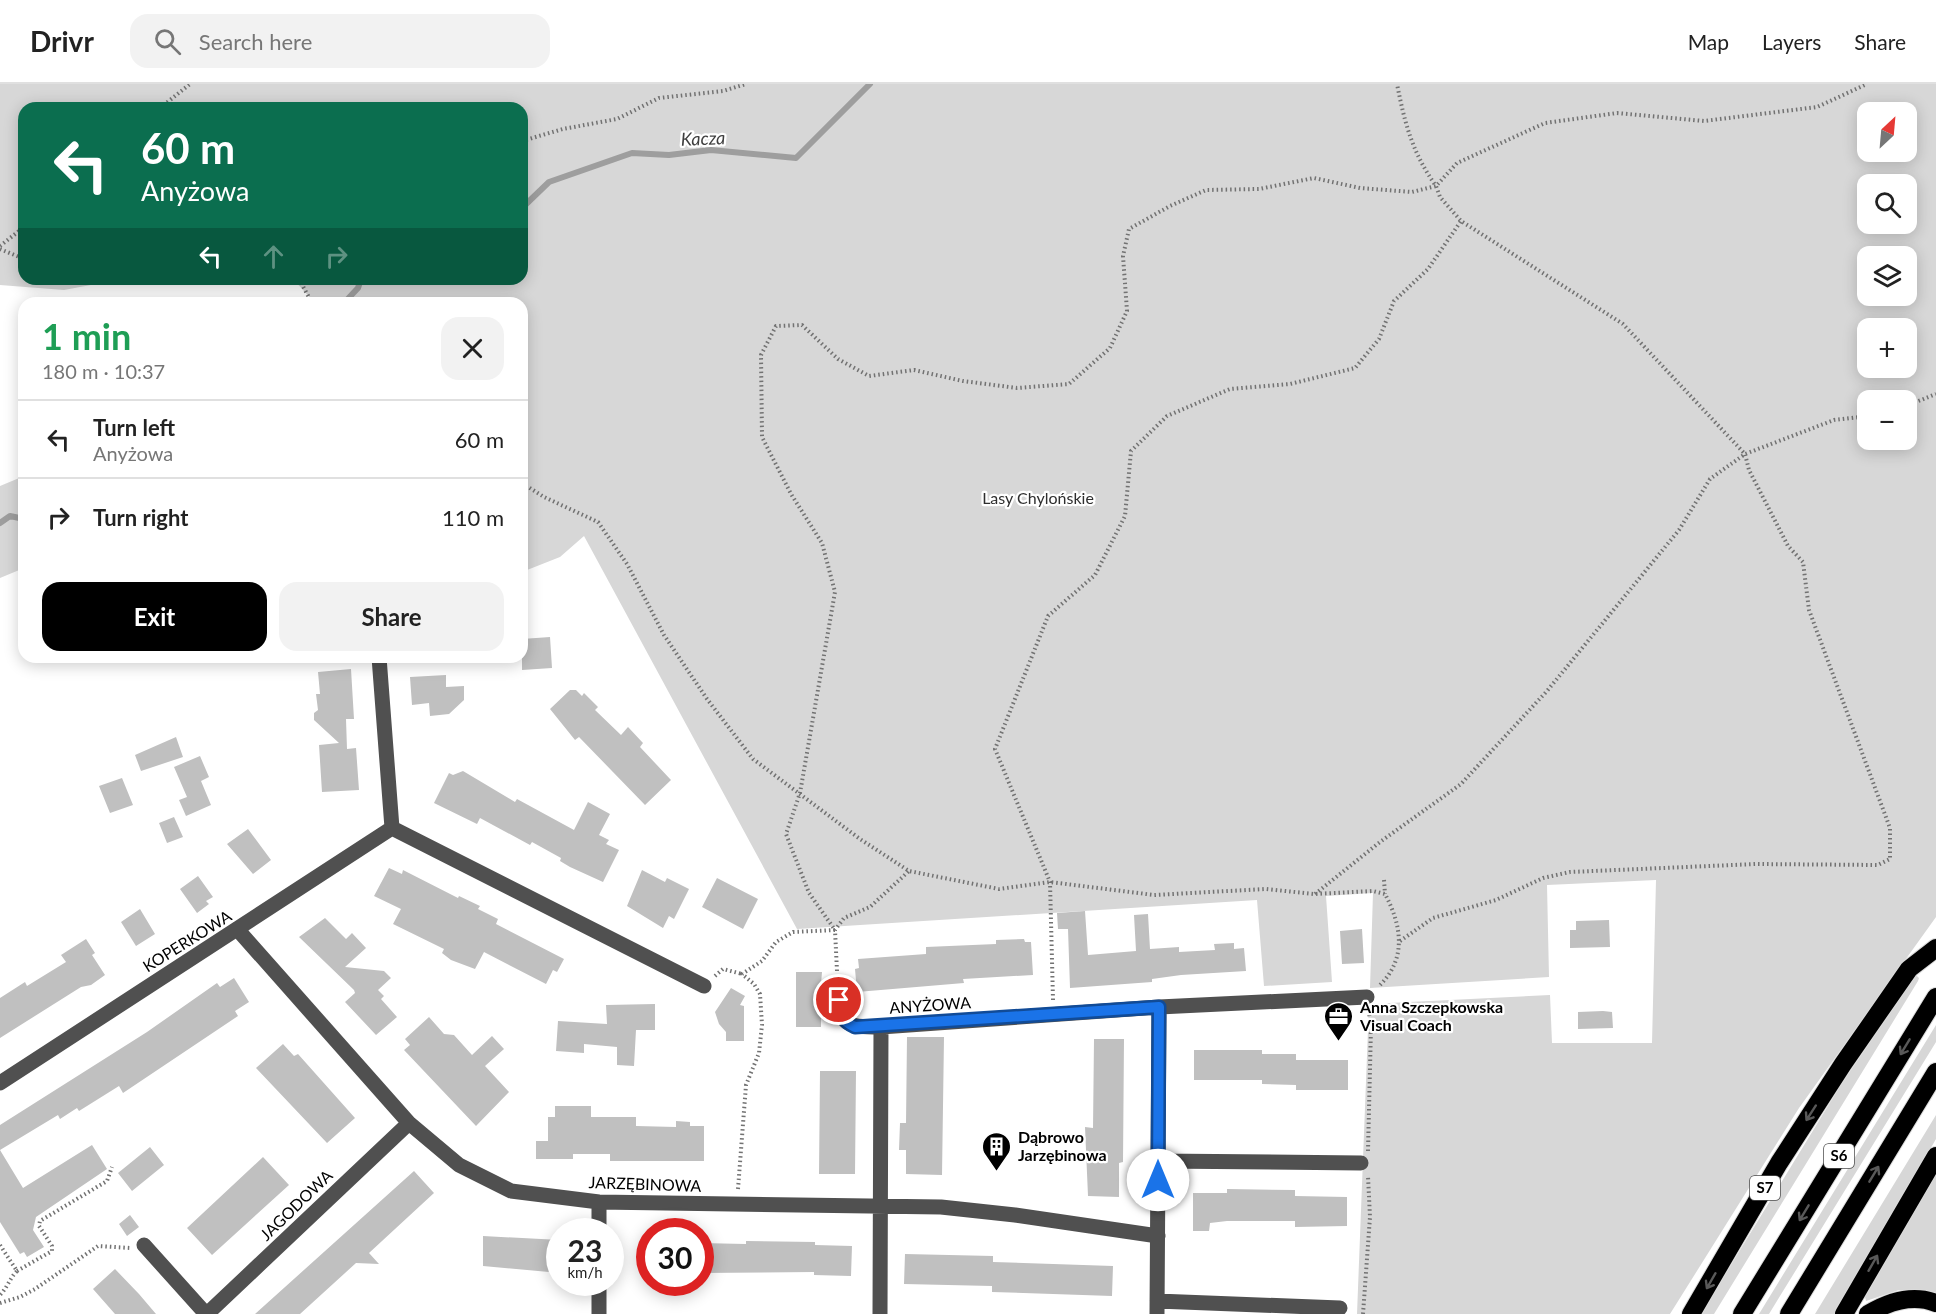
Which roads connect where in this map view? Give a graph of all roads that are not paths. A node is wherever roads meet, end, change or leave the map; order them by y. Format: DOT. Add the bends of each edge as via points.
graph roads {
  1 [pos="379,663"];
  2 [pos="392,828"];
  3 [pos="238,930"];
  4 [pos="1936,948"];
  5 [pos="704,986"];
  6 [pos="838,987"];
  7 [pos="1366,997"];
  8 [pos="1936,997"];
  9 [pos="1159,1007"];
  10 [pos="881,1027"];
  11 [pos="1936,1072"];
  12 [pos="0,1083"];
  13 [pos="408,1123"];
  14 [pos="1936,1156"];
  15 [pos="1158,1161"];
  16 [pos="1361,1163"];
  17 [pos="599,1202"];
  18 [pos="880,1205"];
  19 [pos="599,1218"];
  20 [pos="1158,1236"];
  21 [pos="144,1245"];
  22 [pos="599,1296"];
  23 [pos="1936,1303"];
  24 [pos="1157,1308"];
  25 [pos="1340,1308"];
  26 [pos="207,1314"];
  27 [pos="599,1314"];
  28 [pos="880,1314"];
  29 [pos="1691,1314"];
  30 [pos="1742,1314"];
  31 [pos="1789,1314"];
  32 [pos="1844,1314"];
  33 [pos="1868,1314"];
  1 -- 2 [label="street"];
  2 -- 3 [label="street, KOPERKOWA"];
  2 -- 5 [label="street"];
  3 -- 12 [label="street, KOPERKOWA"];
  3 -- 13 [label="street, JARZĘBINOWA"];
  4 -- 29 [label="highway, S7, one-way" via="1909,969 1843,1064 1779,1163"];
  6 -- 10 [label="street" via="839,1013 845,1022 855,1027"];
  7 -- 9 [label="street, ANYŻOWA"];
  8 -- 30 [label="highway, S6, one-way"];
  9 -- 10 [label="street, ANYŻOWA"];
  9 -- 15 [label="street"];
  10 -- 18 [label="street, ANYŻOWA"];
  31 -- 11 [label="highway, one-way"];
  13 -- 17 [label="street, JARZĘBINOWA" via="459,1165 495,1184 531,1195"];
  13 -- 26 [label="street, JAGODOWA"];
  32 -- 14 [label="highway, one-way"];
  15 -- 16 [label="street"];
  15 -- 20 [label="street"];
  17 -- 18 [label="street, JARZĘBINOWA"];
  17 -- 19 [label="street"];
  18 -- 20 [label="street, JARZĘBINOWA" via="1015,1215"];
  18 -- 28 [label="street, ANYŻOWA"];
  20 -- 24 [label="street"];
  21 -- 26 [label="street"];
  22 -- 27 [label="street"];
  23 -- 33 [label="highway" via="1907,1299"];
  24 -- 25 [label="street"];
}
